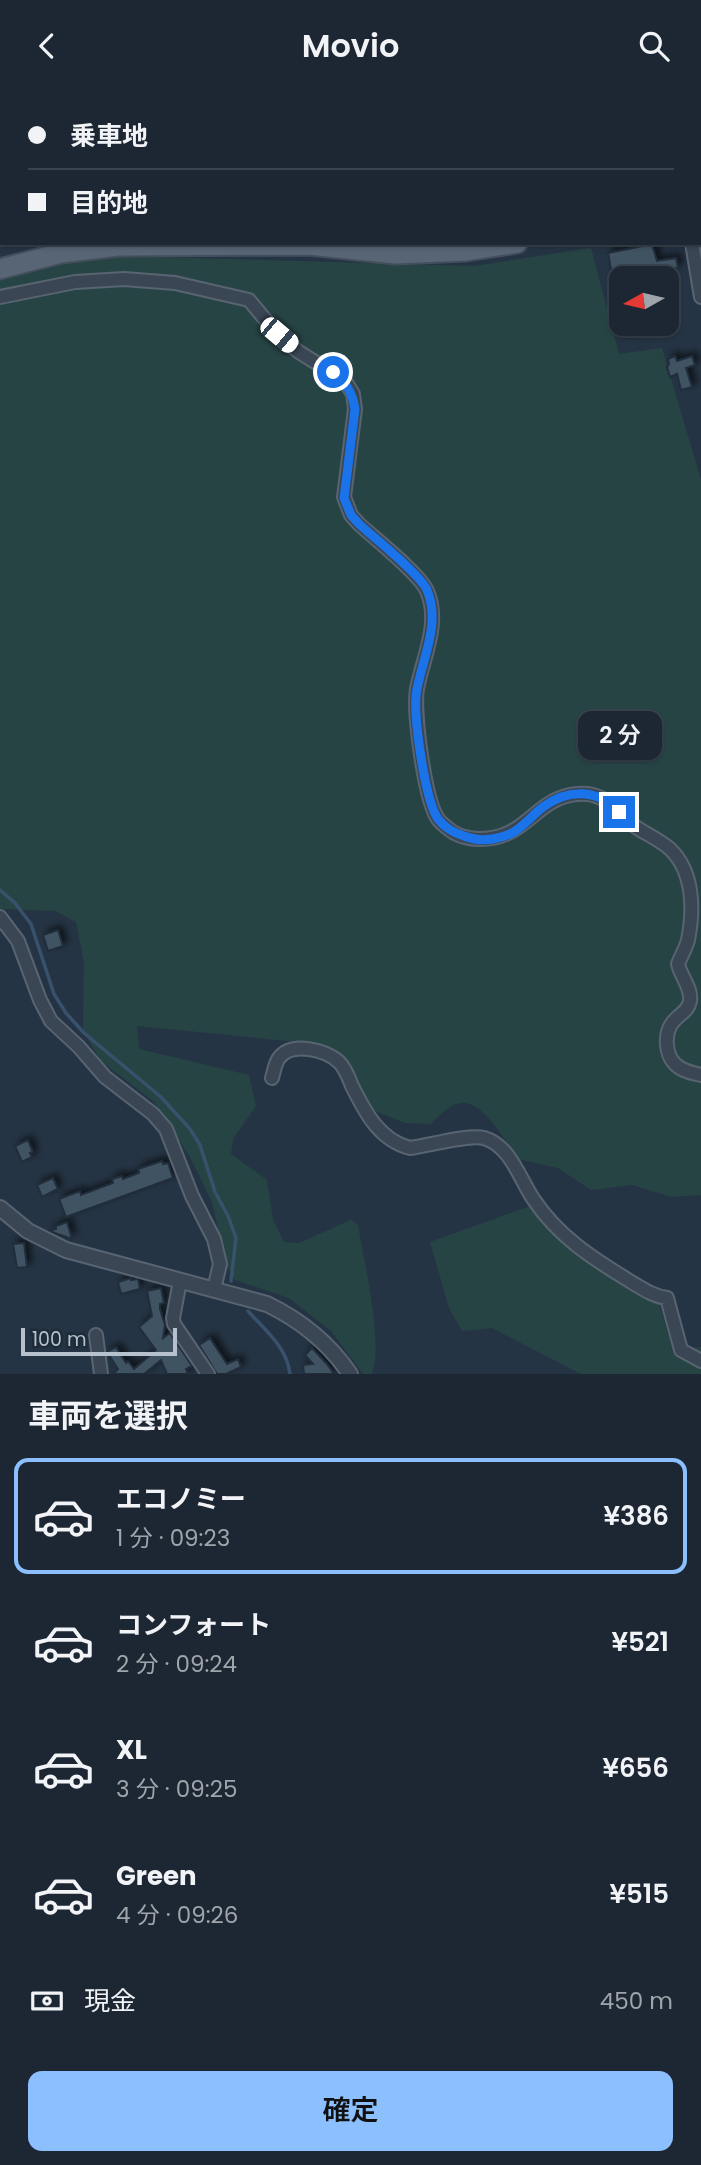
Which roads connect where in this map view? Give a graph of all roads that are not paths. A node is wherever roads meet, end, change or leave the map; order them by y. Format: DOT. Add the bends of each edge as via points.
graph roads {
  1 [pos="309,245"];
  2 [pos="309,245"];
  3 [pos="504,245"];
  4 [pos="692,245"];
  5 [pos="0,269"];
  6 [pos="0,297"];
  7 [pos="701,297"];
  8 [pos="0,917"];
  9 [pos="701,1075"];
  10 [pos="272,1078"];
  11 [pos="0,1208"];
  12 [pos="180,1281"];
  13 [pos="214,1289"];
  14 [pos="96,1335"];
  15 [pos="701,1361"];
  16 [pos="101,1374"];
  17 [pos="208,1374"];
  18 [pos="350,1374"];
  1 -- 5 [label="main road" via="118,246 61,253"];
  2 -- 3 [label="main road" via="396,254"];
  4 -- 7 [label="street"];
  6 -- 9 [label="street" via="75,282 124,279 175,283 250,300 279,335 345,381 355,409 344,498 359,524 426,588 432,607 433,625 416,692 416,726 437,818 452,832 493,840 513,833 558,798 593,794 671,850 690,883 687,943 678,964 691,997 688,1008 671,1023 667,1051 674,1063"];
  8 -- 13 [label="street" via="18,941 51,1021 105,1077 166,1129 192,1196 215,1239 220,1263"];
  10 -- 15 [label="street" via="278,1059 287,1051 324,1053 340,1063 373,1124 402,1146 482,1138 499,1146 534,1201 569,1241 651,1294 667,1298 681,1350"];
  11 -- 12 [label="street" via="28,1231 66,1250"];
  12 -- 13 [label="street"];
  12 -- 17 [label="street" via="174,1324"];
  13 -- 18 [label="street" via="287,1314 319,1339"];
  14 -- 16 [label="street"];
}
